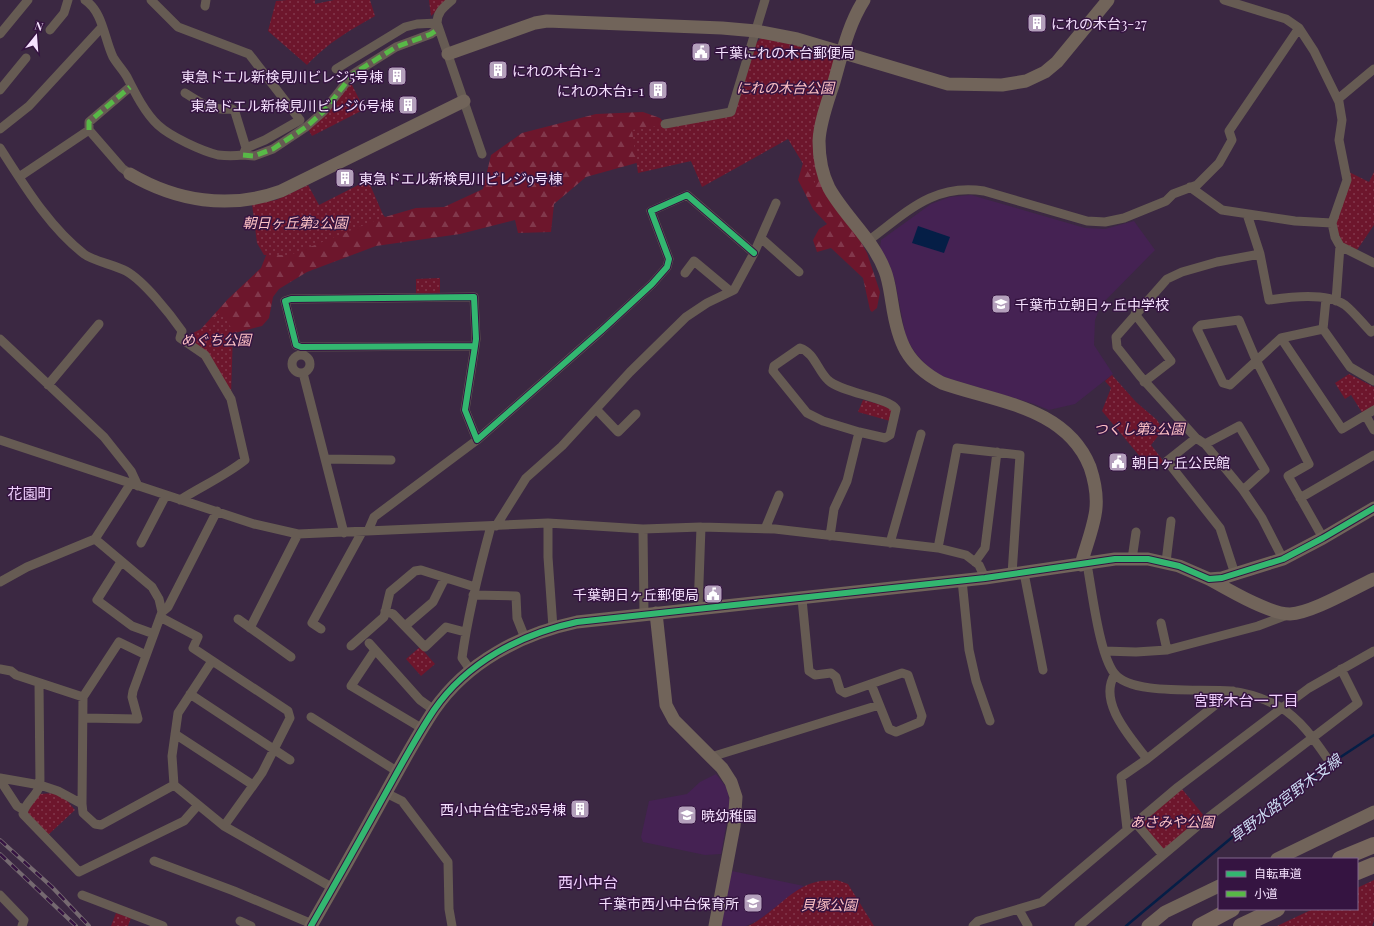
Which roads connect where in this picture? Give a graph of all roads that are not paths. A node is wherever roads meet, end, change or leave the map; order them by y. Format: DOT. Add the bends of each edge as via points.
graph roads {
  1 [pos="28,0"];
  2 [pos="68,0"];
  3 [pos="85,0"];
  4 [pos="151,0"];
  5 [pos="452,0"];
  6 [pos="765,0"];
  7 [pos="864,0"];
  8 [pos="1108,0"];
  9 [pos="1224,0"];
  10 [pos="438,26"];
  11 [pos="102,27"];
  12 [pos="1299,28"];
  13 [pos="50,30"];
  14 [pos="756,31"];
  15 [pos="0,34"];
  16 [pos="843,53"];
  17 [pos="448,54"];
  18 [pos="26,58"];
  19 [pos="336,69"];
  20 [pos="1374,69"];
  21 [pos="130,87"];
  22 [pos="0,90"];
  23 [pos="185,93"];
  24 [pos="1338,99"];
  25 [pos="464,101"];
  26 [pos="665,124"];
  27 [pos="0,129"];
  28 [pos="89,130"];
  29 [pos="0,148"];
  30 [pos="244,151"];
  31 [pos="482,154"];
  32 [pos="130,174"];
  33 [pos="19,177"];
  34 [pos="1190,187"];
  35 [pos="776,204"];
  36 [pos="1247,214"];
  37 [pos="1332,223"];
  38 [pos="761,238"];
  39 [pos="868,241"];
  40 [pos="1340,246"];
  41 [pos="754,253"];
  42 [pos="1260,254"];
  43 [pos="1374,263"];
  44 [pos="799,272"];
  45 [pos="685,273"];
  46 [pos="730,291"];
  47 [pos="1326,299"];
  48 [pos="1336,301"];
  49 [pos="1135,314"];
  50 [pos="99,324"];
  51 [pos="1322,330"];
  52 [pos="1374,330"];
  53 [pos="1281,338"];
  54 [pos="0,339"];
  55 [pos="475,346"];
  56 [pos="302,351"];
  57 [pos="1256,360"];
  58 [pos="303,373"];
  59 [pos="1374,381"];
  60 [pos="1144,382"];
  61 [pos="48,385"];
  62 [pos="596,410"];
  63 [pos="1374,410"];
  64 [pos="636,414"];
  65 [pos="1366,416"];
  66 [pos="1374,430"];
  67 [pos="859,432"];
  68 [pos="921,434"];
  69 [pos="1196,438"];
  70 [pos="0,440"];
  71 [pos="477,440"];
  72 [pos="1205,444"];
  73 [pos="997,452"];
  74 [pos="1374,455"];
  75 [pos="325,459"];
  76 [pos="391,460"];
  77 [pos="134,485"];
  78 [pos="1243,490"];
  79 [pos="166,495"];
  80 [pos="779,495"];
  81 [pos="1300,498"];
  82 [pos="180,500"];
  83 [pos="1374,508"];
  84 [pos="217,511"];
  85 [pos="1171,521"];
  86 [pos="548,524"];
  87 [pos="494,526"];
  88 [pos="702,527"];
  89 [pos="643,529"];
  90 [pos="764,529"];
  91 [pos="365,532"];
  92 [pos="1136,532"];
  93 [pos="344,533"];
  94 [pos="298,534"];
  95 [pos="830,536"];
  96 [pos="1323,538"];
  97 [pos="95,539"];
  98 [pos="142,543"];
  99 [pos="890,543"];
  100 [pos="938,548"];
  101 [pos="1132,559"];
  102 [pos="1283,559"];
  103 [pos="122,562"];
  104 [pos="975,562"];
  105 [pos="1166,562"];
  106 [pos="1084,565"];
  107 [pos="1018,574"];
  108 [pos="1235,574"];
  109 [pos="445,578"];
  110 [pos="985,578"];
  111 [pos="1209,579"];
  112 [pos="1374,579"];
  113 [pos="962,580"];
  114 [pos="0,582"];
  115 [pos="474,591"];
  116 [pos="802,598"];
  117 [pos="698,610"];
  118 [pos="385,611"];
  119 [pos="161,614"];
  120 [pos="650,614"];
  121 [pos="1290,614"];
  122 [pos="238,619"];
  123 [pos="1161,623"];
  124 [pos="405,626"];
  125 [pos="250,628"];
  126 [pos="553,628"];
  127 [pos="321,629"];
  128 [pos="465,632"];
  129 [pos="154,634"];
  130 [pos="525,638"];
  131 [pos="369,643"];
  132 [pos="351,646"];
  133 [pos="375,650"];
  134 [pos="1167,650"];
  135 [pos="1104,651"];
  136 [pos="1374,651"];
  137 [pos="146,655"];
  138 [pos="291,657"];
  139 [pos="212,660"];
  140 [pos="0,669"];
  141 [pos="1341,669"];
  142 [pos="1043,670"];
  143 [pos="471,671"];
  144 [pos="1115,674"];
  145 [pos="39,682"];
  146 [pos="871,684"];
  147 [pos="1233,691"];
  148 [pos="190,694"];
  149 [pos="82,697"];
  150 [pos="879,705"];
  151 [pos="1282,708"];
  152 [pos="434,710"];
  153 [pos="312,717"];
  154 [pos="83,718"];
  155 [pos="990,721"];
  156 [pos="423,728"];
  157 [pos="175,734"];
  158 [pos="1313,738"];
  159 [pos="274,749"];
  160 [pos="711,757"];
  161 [pos="1327,758"];
  162 [pos="1147,759"];
  163 [pos="290,760"];
  164 [pos="398,772"];
  165 [pos="0,779"];
  166 [pos="40,785"];
  167 [pos="174,785"];
  168 [pos="253,785"];
  169 [pos="386,793"];
  170 [pos="82,804"];
  171 [pos="198,805"];
  172 [pos="24,810"];
  173 [pos="1374,812"];
  174 [pos="1135,822"];
  175 [pos="224,826"];
  176 [pos="1127,829"];
  177 [pos="1374,845"];
  178 [pos="1162,855"];
  179 [pos="1279,858"];
  180 [pos="1342,858"];
  181 [pos="154,861"];
  182 [pos="1374,865"];
  183 [pos="1358,872"];
  184 [pos="1218,886"];
  185 [pos="333,888"];
  186 [pos="0,895"];
  187 [pos="82,895"];
  188 [pos="1019,910"];
  189 [pos="1230,910"];
  190 [pos="1275,910"];
  191 [pos="240,921"];
  192 [pos="144,922"];
  193 [pos="312,925"];
  194 [pos="22,926"];
  195 [pos="163,926"];
  196 [pos="251,926"];
  197 [pos="452,926"];
  198 [pos="715,926"];
  199 [pos="973,926"];
  200 [pos="1028,926"];
  201 [pos="1079,926"];
  202 [pos="1148,926"];
  203 [pos="1200,926"];
  204 [pos="1241,926"];
  1 -- 15 [label="street"];
  2 -- 13 [label="street" via="64,13"];
  3 -- 11 [label="street" via="96,11"];
  4 -- 30 [label="street" via="178,27 249,54 300,120"];
  5 -- 10 [label="street" via="437,16"];
  6 -- 14 [label="street"];
  7 -- 16 [label="street" via="851,24"];
  8 -- 16 [label="street" via="1057,62 1035,78 1015,84 948,84"];
  9 -- 12 [label="street" via="1286,19"];
  10 -- 17 [label="street"];
  10 -- 19 [label="street" via="417,24 405,27"];
  10 -- 30 [label="street" via="431,34 396,47 353,74 323,112 273,149 254,156"];
  11 -- 21 [label="street"];
  11 -- 27 [label="street" via="29,106"];
  12 -- 24 [label="street"];
  12 -- 34 [label="street" via="1229,131 1232,140 1219,163 1197,185"];
  14 -- 16 [label="street" via="797,39"];
  14 -- 17 [label="street" via="547,21"];
  14 -- 26 [label="street" via="731,112"];
  16 -- 39 [label="street" via="822,123 820,157 829,187"];
  17 -- 25 [label="street"];
  18 -- 22 [label="street"];
  20 -- 24 [label="street"];
  21 -- 28 [label="street" via="89,122"];
  21 -- 30 [label="street" via="158,125 175,136 217,154 229,156"];
  23 -- 30 [label="street" via="200,103 219,110 232,109 236,112"];
  24 -- 37 [label="street" via="1342,120 1339,140 1347,180"];
  25 -- 31 [label="street"];
  25 -- 32 [label="street" via="263,197 228,202 196,199 169,192"];
  28 -- 32 [label="street"];
  28 -- 33 [label="street"];
  29 -- 33 [label="street"];
  33 -- 82 [label="street" via="55,226 76,248 86,256 126,271 171,315 182,331 180,338 205,355 230,399 245,460 224,476 208,482"];
  34 -- 36 [label="street" via="1222,210"];
  34 -- 39 [label="street" via="1173,194 1166,201 1124,218 1105,222 1086,222 984,191 950,190 922,201"];
  35 -- 38 [label="street"];
  36 -- 37 [label="street"];
  36 -- 42 [label="street"];
  37 -- 40 [label="street"];
  38 -- 41 [label="street"];
  38 -- 44 [label="street"];
  39 -- 106 [label="street" via="885,270 900,342 916,365 928,376 942,383 1041,415 1062,428 1080,449 1092,472 1096,501"];
  40 -- 43 [label="street"];
  40 -- 48 [label="street"];
  41 -- 46 [label="street" via="734,290"];
  41 -- 71 [label="street" via="687,195 651,211 669,259 666,267 652,284 601,331"];
  42 -- 47 [label="street" via="1269,300 1303,296"];
  42 -- 49 [label="street" via="1216,262 1167,279"];
  45 -- 46 [label="street" via="694,260"];
  46 -- 62 [label="street" via="686,317"];
  47 -- 48 [label="street"];
  47 -- 51 [label="street"];
  48 -- 52 [label="street" via="1345,306 1370,332"];
  49 -- 60 [label="street" via="1116,337 1117,347"];
  49 -- 60 [label="street" via="1171,361"];
  50 -- 61 [label="street"];
  51 -- 53 [label="street"];
  51 -- 59 [label="street" via="1350,367"];
  53 -- 57 [label="street"];
  53 -- 65 [label="street" via="1342,429"];
  54 -- 61 [label="street"];
  55 -- 56 [label="street"];
  55 -- 56 [label="street" via="474,297 291,299 285,301 296,345"];
  55 -- 71 [label="street" via="465,410"];
  56 -- 58 [label="street" via="310,361 308,371"];
  56 -- 58 [label="street" via="294,359 292,366 296,372"];
  57 -- 57 [label="street" via="1230,385 1223,384 1197,329 1201,325 1239,320"];
  57 -- 81 [label="street" via="1309,464 1288,476"];
  58 -- 75 [label="street"];
  60 -- 69 [label="street"];
  61 -- 77 [label="street" via="104,437 131,471"];
  62 -- 64 [label="street" via="618,432"];
  62 -- 87 [label="street" via="562,446 526,478"];
  63 -- 65 [label="street"];
  65 -- 66 [label="street"];
  67 -- 67 [label="street" via="884,438 890,435 896,409 893,404 870,398 828,381 804,349 800,348 774,366 773,371 807,413 823,421"];
  67 -- 95 [label="street" via="847,481 834,509"];
  68 -- 99 [label="street"];
  69 -- 72 [label="street"];
  69 -- 108 [label="street" via="1167,461 1220,528"];
  70 -- 77 [label="street"];
  71 -- 91 [label="street" via="374,517"];
  72 -- 78 [label="street"];
  72 -- 78 [label="street" via="1239,426 1265,470"];
  73 -- 100 [label="street" via="957,448"];
  73 -- 104 [label="street" via="985,548"];
  73 -- 107 [label="street" via="1020,455"];
  74 -- 81 [label="street"];
  75 -- 76 [label="street"];
  75 -- 93 [label="street"];
  77 -- 79 [label="street"];
  77 -- 97 [label="street"];
  78 -- 102 [label="street" via="1262,518"];
  79 -- 82 [label="street"];
  79 -- 98 [label="street"];
  80 -- 90 [label="street"];
  81 -- 96 [label="street"];
  82 -- 84 [label="street"];
  83 -- 96 [label="street"];
  84 -- 94 [label="street" via="254,524"];
  84 -- 119 [label="street" via="168,607"];
  85 -- 105 [label="street"];
  86 -- 87 [label="street"];
  86 -- 89 [label="street"];
  86 -- 126 [label="street"];
  87 -- 91 [label="street"];
  87 -- 115 [label="street"];
  88 -- 89 [label="street"];
  88 -- 90 [label="street"];
  88 -- 117 [label="street"];
  89 -- 120 [label="street"];
  90 -- 95 [label="street"];
  91 -- 93 [label="street"];
  91 -- 127 [label="street" via="312,623"];
  92 -- 101 [label="street"];
  93 -- 94 [label="street"];
  94 -- 125 [label="street"];
  95 -- 99 [label="street"];
  96 -- 102 [label="street"];
  97 -- 103 [label="street"];
  97 -- 114 [label="street" via="27,567"];
  99 -- 100 [label="street"];
  100 -- 104 [label="street" via="966,555"];
  101 -- 105 [label="street"];
  101 -- 106 [label="street" via="1115,559"];
  102 -- 108 [label="street"];
  103 -- 119 [label="street" via="152,587"];
  103 -- 129 [label="street" via="97,600 132,626"];
  104 -- 110 [label="street"];
  105 -- 111 [label="street"];
  106 -- 107 [label="street"];
  106 -- 135 [label="street"];
  107 -- 110 [label="street"];
  107 -- 142 [label="street"];
  108 -- 111 [label="street"];
  109 -- 115 [label="street"];
  109 -- 118 [label="street" via="421,570 415,571 390,592"];
  109 -- 124 [label="street" via="433,602"];
  110 -- 113 [label="street"];
  111 -- 121 [label="street" via="1267,607"];
  112 -- 121 [label="street" via="1310,609"];
  113 -- 116 [label="street"];
  113 -- 155 [label="street" via="969,650 976,681"];
  115 -- 128 [label="street"];
  115 -- 130 [label="street" via="516,596 517,618"];
  116 -- 117 [label="street"];
  116 -- 146 [label="street" via="809,671 815,675 830,673 836,677 840,690 845,693"];
  117 -- 120 [label="street"];
  118 -- 124 [label="street" via="393,614"];
  118 -- 132 [label="street" via="384,617"];
  119 -- 129 [label="street"];
  119 -- 139 [label="street" via="198,637 193,648"];
  120 -- 126 [label="street" via="577,622"];
  120 -- 160 [label="street" via="666,705 677,724"];
  121 -- 134 [label="street" via="1258,626"];
  122 -- 125 [label="street"];
  123 -- 134 [label="street"];
  124 -- 128 [label="street" via="425,647 446,627"];
  125 -- 138 [label="street"];
  126 -- 130 [label="street"];
  128 -- 143 [label="street" via="462,658"];
  129 -- 137 [label="street"];
  130 -- 143 [label="street" via="485,660"];
  131 -- 133 [label="street"];
  133 -- 152 [label="street" via="420,700"];
  133 -- 156 [label="street" via="351,686"];
  134 -- 135 [label="street"];
  135 -- 144 [label="street"];
  136 -- 141 [label="street"];
  137 -- 149 [label="street" via="119,642"];
  137 -- 154 [label="street" via="132,697 138,720"];
  139 -- 148 [label="street"];
  139 -- 159 [label="street" via="288,711 290,718"];
  140 -- 145 [label="street"];
  141 -- 151 [label="street"];
  141 -- 158 [label="street" via="1358,703"];
  143 -- 152 [label="street"];
  144 -- 147 [label="street" via="1123,681 1146,688"];
  144 -- 162 [label="street" via="1110,688 1115,714"];
  145 -- 149 [label="street"];
  145 -- 166 [label="street"];
  146 -- 150 [label="street"];
  146 -- 150 [label="street" via="902,673 908,675 922,716 920,722 896,732 889,729"];
  147 -- 151 [label="street" via="1248,694"];
  147 -- 162 [label="street"];
  148 -- 157 [label="street" via="178,713"];
  148 -- 159 [label="street"];
  149 -- 154 [label="street"];
  150 -- 160 [label="street"];
  151 -- 158 [label="street"];
  151 -- 174 [label="street"];
  152 -- 156 [label="street"];
  153 -- 164 [label="street"];
  154 -- 170 [label="street"];
  156 -- 164 [label="street"];
  157 -- 167 [label="street" via="172,756"];
  157 -- 168 [label="street"];
  158 -- 161 [label="street"];
  158 -- 178 [label="street"];
  159 -- 163 [label="street"];
  159 -- 168 [label="street"];
  160 -- 198 [label="street" via="731,782 736,797 734,826"];
  162 -- 176 [label="street" via="1121,777"];
  164 -- 169 [label="street"];
  165 -- 166 [label="street"];
  165 -- 172 [label="street" via="17,806"];
  166 -- 170 [label="street"];
  166 -- 172 [label="street" via="38,792 28,801"];
  167 -- 170 [label="street" via="101,824 95,824 83,812"];
  167 -- 171 [label="street"];
  168 -- 175 [label="street"];
  169 -- 185 [label="street"];
  169 -- 197 [label="street" via="402,801 448,862"];
  171 -- 172 [label="street" via="184,821 79,872 23,814"];
  171 -- 175 [label="street"];
  173 -- 179 [label="street"];
  174 -- 176 [label="street"];
  174 -- 178 [label="street"];
  175 -- 185 [label="street"];
  176 -- 188 [label="street" via="1042,902"];
  177 -- 180 [label="highway"];
  178 -- 201 [label="street"];
  181 -- 193 [label="street" via="234,891"];
  182 -- 183 [label="highway"];
  184 -- 202 [label="street" via="1165,912"];
  185 -- 193 [label="street"];
  186 -- 194 [label="street" via="24,920"];
  187 -- 192 [label="street"];
  188 -- 199 [label="street" via="978,921"];
  188 -- 200 [label="street"];
  189 -- 203 [label="highway"];
  190 -- 204 [label="highway"];
  191 -- 196 [label="street"];
  192 -- 195 [label="street"];
}
